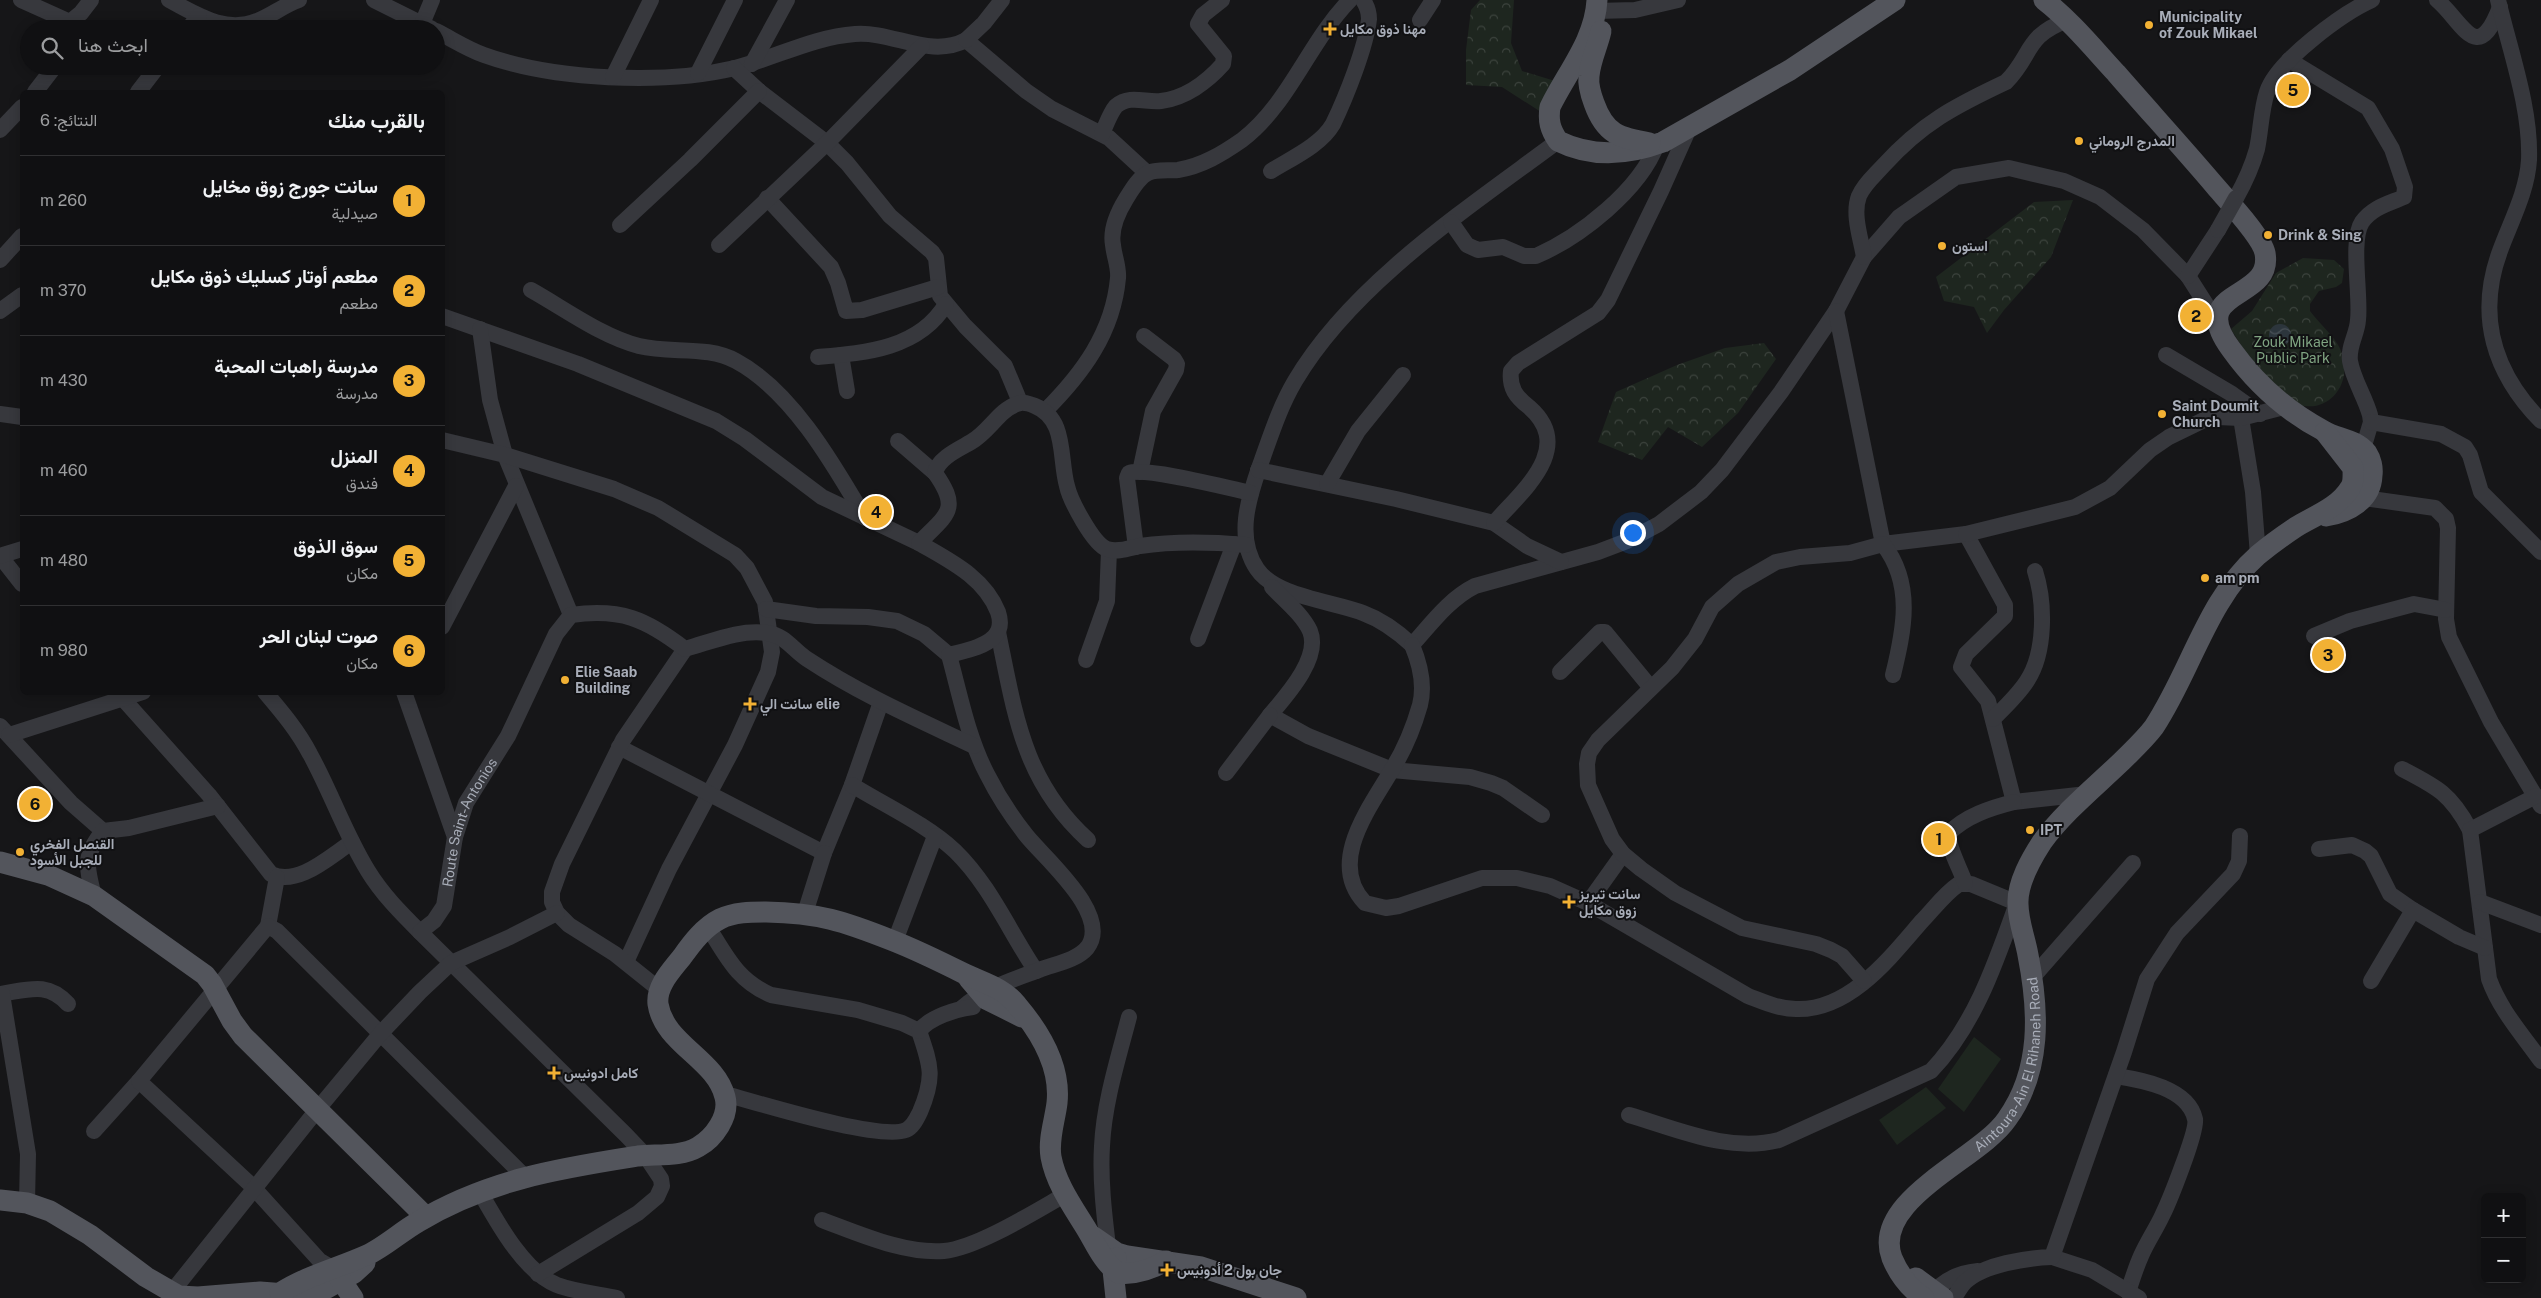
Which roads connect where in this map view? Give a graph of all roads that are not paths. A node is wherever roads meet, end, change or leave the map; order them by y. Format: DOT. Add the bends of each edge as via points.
graph roads {
  1 [pos="21,0"];
  2 [pos="91,0"];
  3 [pos="169,0"];
  4 [pos="298,0"];
  5 [pos="374,0"];
  6 [pos="432,0"];
  7 [pos="651,0"];
  8 [pos="734,0"];
  9 [pos="787,0"];
  10 [pos="1002,0"];
  11 [pos="1222,0"];
  12 [pos="1350,0"];
  13 [pos="1363,0"];
  14 [pos="1433,0"];
  15 [pos="1678,0"];
  16 [pos="1895,0"];
  17 [pos="2044,0"];
  18 [pos="2372,0"];
  19 [pos="2437,0"];
  20 [pos="2499,3"];
  21 [pos="1602,6"];
  22 [pos="199,16"];
  23 [pos="59,20"];
  24 [pos="74,20"];
  25 [pos="196,20"];
  26 [pos="211,20"];
  27 [pos="259,20"];
  28 [pos="414,20"];
  29 [pos="431,20"];
  30 [pos="1420,20"];
  31 [pos="2068,20"];
  32 [pos="445,36"];
  33 [pos="966,40"];
  34 [pos="922,46"];
  35 [pos="2289,60"];
  36 [pos="752,64"];
  37 [pos="734,68"];
  38 [pos="1581,71"];
  39 [pos="698,73"];
  40 [pos="48,75"];
  41 [pos="151,75"];
  42 [pos="613,77"];
  43 [pos="37,90"];
  44 [pos="140,90"];
  45 [pos="759,91"];
  46 [pos="20,109"];
  47 [pos="1690,126"];
  48 [pos="1608,129"];
  49 [pos="0,130"];
  50 [pos="1102,134"];
  51 [pos="1558,141"];
  52 [pos="827,143"];
  53 [pos="1657,144"];
  54 [pos="1586,151"];
  55 [pos="1271,171"];
  56 [pos="1148,173"];
  57 [pos="767,198"];
  58 [pos="1451,222"];
  59 [pos="620,225"];
  60 [pos="20,238"];
  61 [pos="719,245"];
  62 [pos="1864,257"];
  63 [pos="0,260"];
  64 [pos="2188,276"];
  65 [pos="938,287"];
  66 [pos="531,290"];
  67 [pos="20,296"];
  68 [pos="946,304"];
  69 [pos="0,311"];
  70 [pos="1836,311"];
  71 [pos="445,317"];
  72 [pos="2216,320"];
  73 [pos="480,329"];
  74 [pos="1144,336"];
  75 [pos="841,355"];
  76 [pos="2166,355"];
  77 [pos="818,358"];
  78 [pos="1402,375"];
  79 [pos="847,391"];
  80 [pos="1020,402"];
  81 [pos="2284,407"];
  82 [pos="1045,411"];
  83 [pos="0,414"];
  84 [pos="2260,414"];
  85 [pos="20,417"];
  86 [pos="2241,418"];
  87 [pos="2541,421"];
  88 [pos="2371,422"];
  89 [pos="2325,432"];
  90 [pos="445,441"];
  91 [pos="898,441"];
  92 [pos="2363,449"];
  93 [pos="505,455"];
  94 [pos="1258,470"];
  95 [pos="1140,472"];
  96 [pos="935,473"];
  97 [pos="1327,484"];
  98 [pos="516,486"];
  99 [pos="1250,493"];
  100 [pos="2357,494"];
  101 [pos="865,518"];
  102 [pos="1494,523"];
  103 [pos="1966,534"];
  104 [pos="919,543"];
  105 [pos="1883,544"];
  106 [pos="1240,545"];
  107 [pos="1136,547"];
  108 [pos="20,550"];
  109 [pos="1110,550"];
  110 [pos="2541,552"];
  111 [pos="2258,555"];
  112 [pos="0,556"];
  113 [pos="1561,562"];
  114 [pos="2035,571"];
  115 [pos="1264,579"];
  116 [pos="20,581"];
  117 [pos="766,609"];
  118 [pos="2446,610"];
  119 [pos="571,615"];
  120 [pos="445,622"];
  121 [pos="998,632"];
  122 [pos="768,633"];
  123 [pos="2314,636"];
  124 [pos="1198,639"];
  125 [pos="1412,646"];
  126 [pos="684,649"];
  127 [pos="949,655"];
  128 [pos="1086,660"];
  129 [pos="1560,672"];
  130 [pos="1893,675"];
  131 [pos="1651,688"];
  132 [pos="267,695"];
  133 [pos="405,695"];
  134 [pos="121,696"];
  135 [pos="881,702"];
  136 [pos="1270,715"];
  137 [pos="1993,719"];
  138 [pos="4,731"];
  139 [pos="974,746"];
  140 [pos="620,747"];
  141 [pos="2402,769"];
  142 [pos="1392,770"];
  143 [pos="1226,773"];
  144 [pos="852,785"];
  145 [pos="709,793"];
  146 [pos="2087,794"];
  147 [pos="2538,801"];
  148 [pos="2014,802"];
  149 [pos="218,806"];
  150 [pos="1542,816"];
  151 [pos="2470,830"];
  152 [pos="103,831"];
  153 [pos="935,836"];
  154 [pos="2240,836"];
  155 [pos="455,837"];
  156 [pos="1088,840"];
  157 [pos="352,842"];
  158 [pos="2319,849"];
  159 [pos="824,853"];
  160 [pos="1622,854"];
  161 [pos="0,862"];
  162 [pos="2133,863"];
  163 [pos="276,877"];
  164 [pos="1965,883"];
  165 [pos="94,896"];
  166 [pos="2480,902"];
  167 [pos="1588,903"];
  168 [pos="2017,903"];
  169 [pos="2413,910"];
  170 [pos="557,913"];
  171 [pos="805,913"];
  172 [pos="2541,925"];
  173 [pos="268,926"];
  174 [pos="708,927"];
  175 [pos="420,932"];
  176 [pos="895,941"];
  177 [pos="2485,948"];
  178 [pos="626,962"];
  179 [pos="451,963"];
  180 [pos="1033,972"];
  181 [pos="2032,978"];
  182 [pos="1864,981"];
  183 [pos="2370,981"];
  184 [pos="215,990"];
  185 [pos="660,990"];
  186 [pos="1,994"];
  187 [pos="995,996"];
  188 [pos="68,1004"];
  189 [pos="1129,1017"];
  190 [pos="919,1031"];
  191 [pos="381,1033"];
  192 [pos="2539,1054"];
  193 [pos="2116,1076"];
  194 [pos="139,1081"];
  195 [pos="725,1094"];
  196 [pos="317,1110"];
  197 [pos="1629,1115"];
  198 [pos="94,1130"];
  199 [pos="645,1155"];
  200 [pos="525,1177"];
  201 [pos="253,1187"];
  202 [pos="480,1192"];
  203 [pos="1066,1194"];
  204 [pos="0,1200"];
  205 [pos="27,1203"];
  206 [pos="426,1216"];
  207 [pos="822,1220"];
  208 [pos="2052,1257"];
  209 [pos="1120,1260"];
  210 [pos="1988,1270"];
  211 [pos="538,1274"];
  212 [pos="333,1281"];
  213 [pos="171,1293"];
  214 [pos="2133,1295"];
  215 [pos="1932,1296"];
  216 [pos="617,1298"];
  217 [pos="1116,1298"];
  218 [pos="1126,1298"];
  219 [pos="1296,1298"];
  220 [pos="1954,1298"];
  1 -- 23 [label="street"];
  2 -- 24 [label="street"];
  3 -- 22 [label="street"];
  4 -- 27 [label="street"];
  5 -- 28 [label="street"];
  6 -- 29 [label="street"];
  7 -- 42 [label="street"];
  8 -- 39 [label="street"];
  9 -- 36 [label="street"];
  10 -- 33 [label="street"];
  11 -- 50 [label="street" via="1198,24 1224,56 1223,64 1200,85 1173,98 1159,102 1133,99 1116,106"];
  12 -- 56 [label="street" via="1285,94 1242,139 1203,164"];
  13 -- 55 [label="street" via="1368,7 1366,31 1353,77 1330,130"];
  14 -- 30 [label="street"];
  15 -- 21 [label="street" via="1654,7"];
  16 -- 47 [label="main road" via="1790,70"];
  17 -- 31 [label="main road"];
  18 -- 35 [label="street" via="2347,14"];
  19 -- 20 [label="street" via="2468,35 2476,37 2490,29"];
  20 -- 87 [label="street" via="2527,125 2529,158 2528,180 2493,278 2492,333 2496,356 2510,384"];
  21 -- 38 [label="main road" via="1588,36"];
  22 -- 25 [label="street"];
  22 -- 26 [label="street"];
  31 -- 62 [label="street" via="2053,26 2030,44 2015,73 2006,82 1930,122 1902,144 1870,180 1859,196 1857,212"];
  31 -- 72 [label="main road" via="2244,220 2265,252 2264,270 2259,278 2225,304"];
  32 -- 42 [label="street" via="483,55 505,61"];
  33 -- 34 [label="street" via="945,46"];
  33 -- 50 [label="street" via="1037,99"];
  34 -- 36 [label="street" via="880,34 856,34 824,39"];
  34 -- 52 [label="street"];
  35 -- 64 [label="street, bridge" via="2267,92 2248,177"];
  35 -- 88 [label="street" via="2368,108 2392,149 2405,186 2404,197 2369,213 2357,233 2358,323 2349,349"];
  36 -- 37 [label="street"];
  37 -- 39 [label="street"];
  37 -- 45 [label="street"];
  38 -- 48 [label="main road"];
  38 -- 51 [label="main road" via="1550,107 1550,128"];
  39 -- 42 [label="street"];
  40 -- 43 [label="street"];
  41 -- 44 [label="street"];
  45 -- 52 [label="street"];
  45 -- 59 [label="street"];
  46 -- 49 [label="street"];
  47 -- 53 [label="main road"];
  47 -- 102 [label="street" via="1608,300 1598,313 1518,363 1511,371 1512,388 1542,424 1547,445 1540,470"];
  48 -- 53 [label="main road" via="1627,139"];
  48 -- 54 [label="main road" via="1603,143"];
  50 -- 56 [label="street"];
  51 -- 54 [label="main road"];
  51 -- 58 [label="street"];
  52 -- 57 [label="street"];
  52 -- 65 [label="street" via="890,216 932,252 936,258"];
  53 -- 54 [label="main road" via="1644,150 1624,152"];
  53 -- 58 [label="street" via="1646,168 1626,193 1602,214 1536,256 1524,256 1503,247 1478,250 1467,244"];
  56 -- 82 [label="street" via="1125,200 1114,225 1113,245 1118,277 1113,305 1100,342 1075,379"];
  57 -- 61 [label="street"];
  57 -- 65 [label="street" via="831,267 846,311 862,310"];
  58 -- 94 [label="street" via="1369,290 1314,350 1279,411"];
  60 -- 63 [label="street"];
  62 -- 64 [label="street" via="1899,217 1956,177 2009,168 2064,181 2100,197 2143,230"];
  62 -- 70 [label="street"];
  64 -- 72 [label="street"];
  65 -- 68 [label="street"];
  66 -- 101 [label="street" via="636,345 715,354 744,365 785,402 808,429 829,457"];
  67 -- 69 [label="street"];
  68 -- 75 [label="street" via="928,327 910,338 876,350"];
  68 -- 80 [label="street" via="1005,366"];
  70 -- 105 [label="street"];
  70 -- 113 [label="street" via="1746,439 1701,492 1659,524 1627,541"];
  71 -- 73 [label="street"];
  72 -- 81 [label="main road" via="2232,350"];
  73 -- 93 [label="street" via="490,400"];
  73 -- 101 [label="street" via="578,364 716,421 822,496"];
  74 -- 95 [label="street" via="1177,364 1153,411"];
  75 -- 77 [label="street"];
  75 -- 79 [label="street"];
  76 -- 84 [label="street"];
  78 -- 97 [label="street" via="1358,431"];
  80 -- 82 [label="street"];
  80 -- 96 [label="street" via="1006,410 980,437 947,456"];
  81 -- 84 [label="street"];
  81 -- 89 [label="main road"];
  82 -- 109 [label="street" via="1057,428 1070,494 1093,536"];
  83 -- 85 [label="street"];
  84 -- 86 [label="street"];
  86 -- 103 [label="street" via="2206,419 2169,437 2150,450 2110,488 2075,507"];
  86 -- 111 [label="street"];
  88 -- 92 [label="street"];
  88 -- 110 [label="street" via="2440,434 2465,447 2481,492"];
  89 -- 92 [label="main road"];
  89 -- 100 [label="main road" via="2354,468"];
  90 -- 93 [label="street"];
  91 -- 96 [label="street"];
  92 -- 100 [label="main road" via="2368,454 2373,472 2372,483"];
  93 -- 98 [label="street"];
  93 -- 117 [label="street" via="633,496 683,523 735,555 747,568"];
  94 -- 97 [label="street"];
  94 -- 99 [label="street"];
  95 -- 99 [label="street"];
  95 -- 107 [label="street" via="1128,473 1127,478"];
  96 -- 104 [label="street" via="950,499 948,511"];
  97 -- 102 [label="street"];
  98 -- 119 [label="street"];
  98 -- 120 [label="street"];
  99 -- 106 [label="street"];
  100 -- 111 [label="main road" via="2353,507 2311,519"];
  100 -- 118 [label="street" via="2434,508 2446,519"];
  101 -- 104 [label="street"];
  102 -- 113 [label="street" via="1527,546"];
  103 -- 105 [label="street"];
  103 -- 137 [label="street" via="2006,609 2002,620 1962,661 1966,674 1985,694"];
  104 -- 121 [label="street" via="963,568 984,588 999,617"];
  105 -- 130 [label="street" via="1896,563 1905,596 1903,636"];
  105 -- 131 [label="street" via="1850,553 1787,560 1750,576 1712,607 1695,638 1672,668"];
  106 -- 107 [label="street" via="1173,543"];
  106 -- 115 [label="street"];
  106 -- 124 [label="street"];
  107 -- 109 [label="street"];
  108 -- 112 [label="street"];
  109 -- 128 [label="street" via="1107,601"];
  111 -- 146 [label="main road" via="2216,608 2152,729"];
  112 -- 116 [label="street"];
  113 -- 125 [label="street" via="1490,580 1462,592"];
  114 -- 137 [label="street" via="2041,591 2039,649 2028,680"];
  115 -- 125 [label="street" via="1280,588 1371,616 1398,631"];
  115 -- 136 [label="street" via="1302,620 1312,638 1307,664 1293,688"];
  117 -- 122 [label="street"];
  117 -- 127 [label="street" via="897,621 924,634"];
  118 -- 123 [label="street" via="2414,604 2350,621"];
  118 -- 147 [label="street" via="2449,637 2460,662"];
  119 -- 126 [label="street" via="630,616 653,625"];
  119 -- 155 [label="street, Route Saint-Antonios" via="556,634 508,736 466,803"];
  121 -- 127 [label="street" via="983,644"];
  121 -- 156 [label="street" via="1025,747 1046,790"];
  122 -- 126 [label="street" via="724,637"];
  122 -- 135 [label="street" via="782,638 821,668"];
  122 -- 145 [label="street" via="772,652 768,672"];
  125 -- 142 [label="street" via="1422,669 1420,704"];
  126 -- 140 [label="street" via="631,725"];
  127 -- 139 [label="street"];
  129 -- 131 [label="street" via="1600,632 1604,632"];
  131 -- 160 [label="street" via="1598,740 1589,753 1587,764 1586,775 1594,800"];
  132 -- 157 [label="street" via="294,727 310,754"];
  133 -- 155 [label="street"];
  134 -- 138 [label="street"];
  134 -- 149 [label="street"];
  135 -- 139 [label="street"];
  135 -- 144 [label="street"];
  136 -- 142 [label="street" via="1308,736"];
  136 -- 143 [label="street"];
  137 -- 148 [label="street"];
  138 -- 152 [label="street"];
  139 -- 180 [label="street" via="1014,820 1073,887 1092,932 1091,942 1073,958"];
  140 -- 145 [label="street"];
  140 -- 170 [label="street" via="554,882 552,902"];
  141 -- 151 [label="street" via="2437,787 2458,808"];
  142 -- 150 [label="street" via="1481,780 1503,788"];
  142 -- 167 [label="street" via="1373,798 1352,845 1352,882 1364,904 1386,908 1399,906 1482,878 1517,878 1550,886"];
  144 -- 153 [label="street"];
  144 -- 159 [label="street"];
  145 -- 159 [label="street"];
  145 -- 178 [label="street" via="668,869"];
  146 -- 148 [label="street"];
  146 -- 168 [label="main road" via="2042,843 2023,879"];
  147 -- 151 [label="street"];
  148 -- 164 [label="street" via="1967,819 1949,833 1949,845"];
  149 -- 152 [label="street" via="129,828"];
  149 -- 163 [label="street" via="265,869"];
  151 -- 166 [label="street"];
  152 -- 165 [label="street" via="89,851 87,862"];
  153 -- 176 [label="street"];
  153 -- 180 [label="street" via="956,852 987,890"];
  154 -- 193 [label="street" via="2239,861 2233,874 2177,933 2147,979"];
  155 -- 175 [label="street, Route Saint-Antonios" via="444,906 434,921"];
  157 -- 163 [label="street" via="298,875"];
  157 -- 175 [label="street" via="379,888"];
  158 -- 169 [label="street" via="2352,845 2365,851 2371,856 2390,894"];
  159 -- 171 [label="street"];
  160 -- 167 [label="street"];
  160 -- 182 [label="street" via="1675,893 1742,928 1816,944 1837,953"];
  161 -- 165 [label="main road" via="48,875"];
  162 -- 181 [label="street"];
  163 -- 173 [label="street"];
  164 -- 168 [label="street"];
  164 -- 182 [label="street" via="1953,889 1884,964"];
  165 -- 184 [label="main road" via="200,971"];
  166 -- 172 [label="street"];
  166 -- 177 [label="street"];
  167 -- 182 [label="street" via="1705,972 1770,1005 1797,1010 1821,1006"];
  168 -- 181 [label="main road, Aintoura-Ain El Rihaneh Road"];
  168 -- 197 [label="street" via="1990,978 1955,1041 1931,1071 1779,1140 1756,1145 1727,1144"];
  169 -- 177 [label="street"];
  169 -- 183 [label="street"];
  170 -- 178 [label="street" via="569,925"];
  170 -- 179 [label="street"];
  171 -- 174 [label="main road" via="734,914"];
  171 -- 176 [label="main road" via="842,920"];
  173 -- 184 [label="street"];
  173 -- 191 [label="street" via="277,931"];
  174 -- 185 [label="main road" via="689,947"];
  174 -- 190 [label="street" via="741,977 757,989 770,995 873,1014"];
  175 -- 179 [label="street"];
  176 -- 187 [label="main road" via="966,975"];
  177 -- 192 [label="street" via="2489,979 2496,998"];
  178 -- 185 [label="street"];
  179 -- 191 [label="street"];
  179 -- 199 [label="street"];
  180 -- 187 [label="street"];
  181 -- 215 [label="main road, Aintoura-Ain El Rihaneh Road" via="2037,1026 2033,1059 2021,1096 2007,1121 1995,1133 1905,1205 1897,1216 1889,1241 1890,1254 1903,1279"];
  184 -- 194 [label="street"];
  184 -- 196 [label="main road" via="244,1036"];
  185 -- 195 [label="main road" via="658,1007 663,1017 716,1077"];
  186 -- 188 [label="street" via="44,988 58,993"];
  186 -- 205 [label="street" via="28,1154"];
  187 -- 190 [label="street" via="962,1008"];
  187 -- 203 [label="main road" via="1029,1020 1041,1037 1056,1077 1058,1094 1051,1151 1058,1180"];
  189 -- 209 [label="street" via="1102,1144 1103,1198"];
  190 -- 195 [label="street" via="928,1060 930,1081 918,1114 907,1130 865,1130"];
  191 -- 196 [label="street"];
  191 -- 200 [label="street"];
  193 -- 208 [label="street"];
  193 -- 214 [label="street" via="2145,1081 2175,1094 2190,1108 2196,1120 2163,1214 2141,1254"];
  194 -- 198 [label="street"];
  194 -- 201 [label="street"];
  195 -- 199 [label="main road" via="727,1107 722,1121 701,1145 680,1153"];
  196 -- 201 [label="street"];
  196 -- 206 [label="main road"];
  199 -- 200 [label="main road"];
  199 -- 211 [label="street" via="661,1179 657,1197"];
  200 -- 202 [label="main road"];
  201 -- 212 [label="street"];
  201 -- 213 [label="street"];
  202 -- 206 [label="main road"];
  202 -- 211 [label="street"];
  203 -- 207 [label="street" via="972,1244 944,1251 900,1246"];
  203 -- 209 [label="main road" via="1097,1249"];
  204 -- 205 [label="main road"];
  205 -- 213 [label="main road" via="50,1211 90,1235"];
  206 -- 212 [label="main road" via="368,1255 362,1267"];
  208 -- 210 [label="street" via="2010,1261"];
  208 -- 214 [label="street" via="2092,1270"];
  209 -- 217 [label="main road"];
  209 -- 218 [label="main road"];
  209 -- 219 [label="main road" via="1155,1267 1166,1261 1200,1267"];
  210 -- 215 [label="street" via="1954,1276"];
  210 -- 220 [label="street" via="1965,1282"];
  211 -- 216 [label="street" via="558,1286"];
  212 -- 213 [label="main road" via="298,1295 188,1297"];
}
